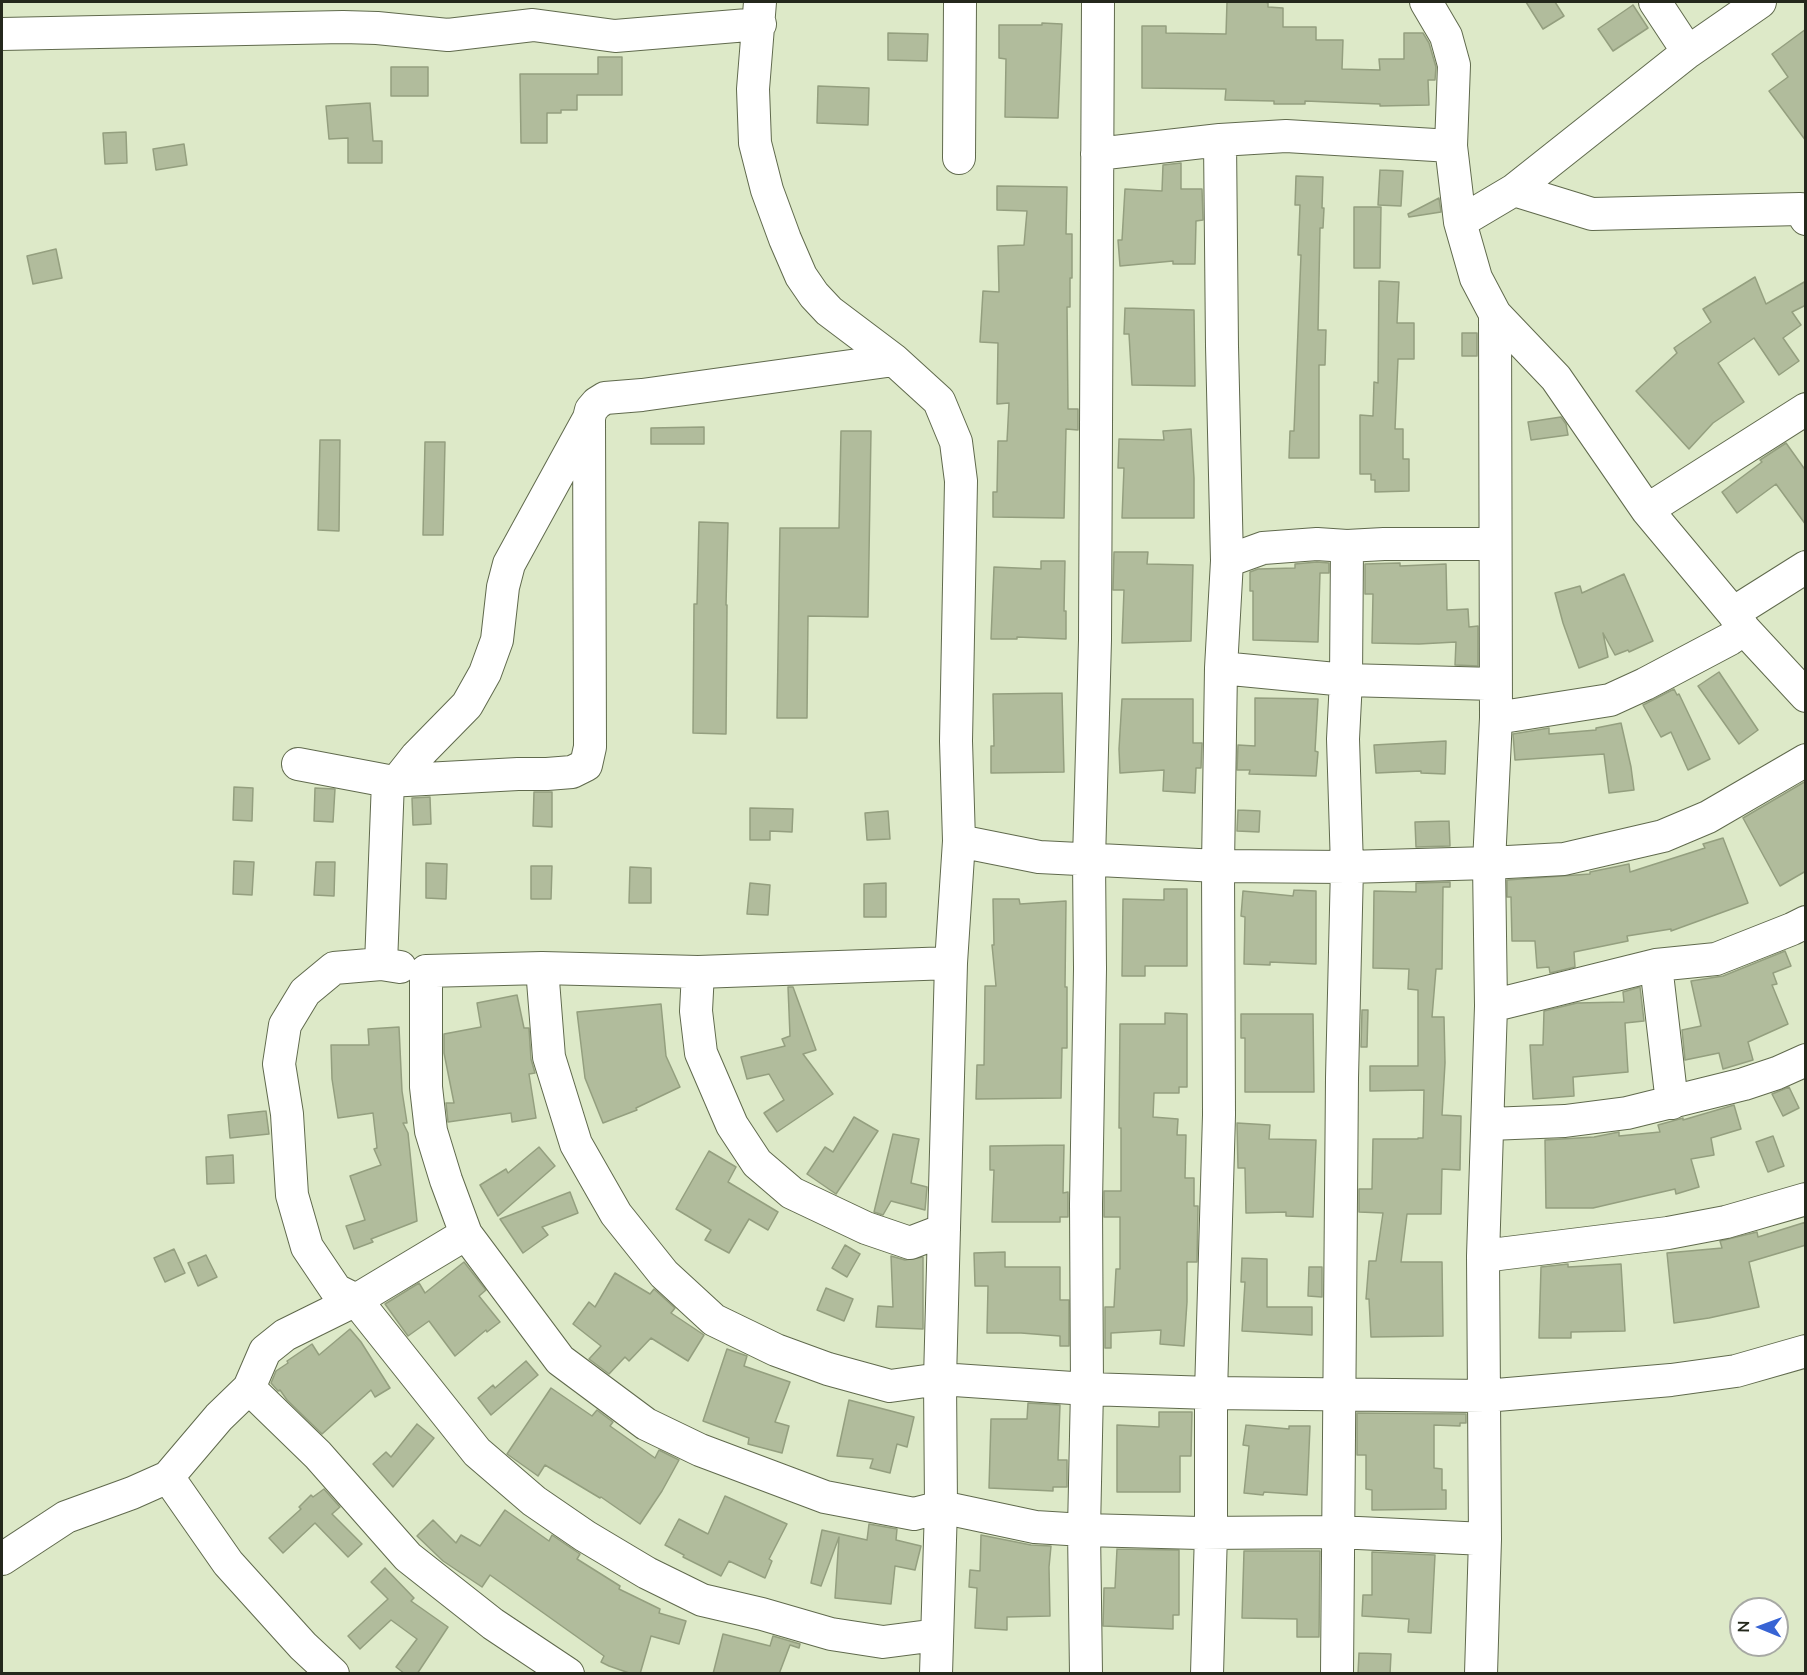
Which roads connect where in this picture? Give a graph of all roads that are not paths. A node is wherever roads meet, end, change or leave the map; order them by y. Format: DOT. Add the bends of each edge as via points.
graph roads {
  1 [pos="960,2"];
  2 [pos="1098,2"];
  3 [pos="1426,2"];
  4 [pos="1655,2"];
  5 [pos="1760,2"];
  6 [pos="760,13"];
  7 [pos="2,34"];
  8 [pos="1688,52"];
  9 [pos="1220,140"];
  10 [pos="1451,146"];
  11 [pos="1097,154"];
  12 [pos="959,158"];
  13 [pos="1514,190"];
  14 [pos="1806,219"];
  15 [pos="1460,222"];
  16 [pos="1495,314"];
  17 [pos="894,360"];
  18 [pos="1806,409"];
  19 [pos="589,418"];
  20 [pos="1647,510"];
  21 [pos="1494,543"];
  22 [pos="1347,546"];
  23 [pos="1227,561"];
  24 [pos="1806,567"];
  25 [pos="1739,621"];
  26 [pos="1221,668"];
  27 [pos="1346,680"];
  28 [pos="1495,684"];
  29 [pos="1806,696"];
  30 [pos="1496,718"];
  31 [pos="1806,760"];
  32 [pos="298,764"];
  33 [pos="392,781"];
  34 [pos="959,841"];
  35 [pos="1089,860"];
  36 [pos="1490,864"];
  37 [pos="1218,866"];
  38 [pos="1347,867"];
  39 [pos="1806,922"];
  40 [pos="381,963"];
  41 [pos="951,963"];
  42 [pos="1656,965"];
  43 [pos="542,968"];
  44 [pos="426,971"];
  45 [pos="698,972"];
  46 [pos="1491,1006"];
  47 [pos="1806,1060"];
  48 [pos="1672,1102"];
  49 [pos="1489,1124"];
  50 [pos="1806,1199"];
  51 [pos="944,1230"];
  52 [pos="466,1234"];
  53 [pos="1483,1256"];
  54 [pos="356,1300"];
  55 [pos="1806,1351"];
  56 [pos="940,1379"];
  57 [pos="249,1388"];
  58 [pos="1088,1389"];
  59 [pos="1211,1393"];
  60 [pos="1341,1396"];
  61 [pos="1485,1396"];
  62 [pos="168,1477"];
  63 [pos="941,1507"];
  64 [pos="1084,1530"];
  65 [pos="1211,1532"];
  66 [pos="1337,1533"];
  67 [pos="1485,1539"];
  68 [pos="2,1559"];
  69 [pos="937,1635"];
  70 [pos="333,1674"];
  71 [pos="568,1674"];
  72 [pos="936,1674"];
  73 [pos="1086,1674"];
  74 [pos="1208,1674"];
  75 [pos="1337,1674"];
  76 [pos="1481,1674"];
  1 -- 12 [label="street"];
  2 -- 11 [label="street"];
  3 -- 10 [label="street" via="1446,36 1454,65"];
  4 -- 8 [label="street"];
  5 -- 8 [label="street"];
  6 -- 7 [label="street" via="615,36 533,25 448,35 343,27"];
  6 -- 17 [label="street" via="753,89 755,143 785,239 814,295"];
  8 -- 13 [label="street"];
  9 -- 10 [label="street" via="1286,136"];
  9 -- 11 [label="street"];
  9 -- 23 [label="street"];
  10 -- 15 [label="street"];
  11 -- 35 [label="street" via="1095,640"];
  13 -- 14 [label="street" via="1592,214 1800,209"];
  13 -- 15 [label="street"];
  15 -- 16 [label="street" via="1476,278"];
  16 -- 20 [label="street" via="1556,378"];
  16 -- 21 [label="street"];
  17 -- 19 [label="street" via="605,398 591,410"];
  17 -- 34 [label="street" via="939,401 956,442 961,480 956,741"];
  18 -- 20 [label="street"];
  19 -- 33 [label="street" via="509,564 497,640 485,672 467,705"];
  19 -- 33 [label="street" via="590,747 586,765 572,772"];
  20 -- 25 [label="street"];
  21 -- 22 [label="street"];
  21 -- 28 [label="street"];
  22 -- 23 [label="street" via="1263,548"];
  22 -- 27 [label="street"];
  23 -- 26 [label="street"];
  24 -- 25 [label="street"];
  25 -- 29 [label="street"];
  25 -- 30 [label="street" via="1730,639 1610,700"];
  26 -- 27 [label="street"];
  26 -- 37 [label="street"];
  27 -- 28 [label="street"];
  27 -- 38 [label="street" via="1343,739"];
  28 -- 30 [label="street"];
  30 -- 36 [label="street"];
  31 -- 36 [label="street" via="1708,816 1663,836 1564,859"];
  32 -- 33 [label="street"];
  33 -- 40 [label="street"];
  34 -- 35 [label="street" via="1039,857"];
  34 -- 41 [label="street"];
  35 -- 37 [label="street"];
  35 -- 58 [label="street"];
  36 -- 38 [label="street"];
  36 -- 46 [label="street"];
  37 -- 38 [label="street"];
  37 -- 59 [label="street" via="1219,1115"];
  38 -- 60 [label="street"];
  39 -- 42 [label="street" via="1716,959"];
  40 -- 44 [label="street"];
  40 -- 54 [label="street" via="334,968 305,992 285,1025 279,1064 287,1114 292,1195 307,1247 336,1290"];
  41 -- 45 [label="street"];
  41 -- 51 [label="street"];
  42 -- 46 [label="street"];
  42 -- 48 [label="street"];
  43 -- 44 [label="street"];
  43 -- 45 [label="street"];
  43 -- 56 [label="street" via="549,1057 576,1144 616,1214 664,1274 714,1320 776,1350 890,1386"];
  44 -- 52 [label="street" via="426,1087 431,1131"];
  45 -- 51 [label="street" via="696,1011 701,1053 732,1125 757,1164 792,1193 856,1224 910,1244"];
  46 -- 49 [label="street"];
  47 -- 48 [label="street" via="1744,1084"];
  48 -- 49 [label="street" via="1565,1121"];
  49 -- 53 [label="street"];
  50 -- 53 [label="street" via="1726,1222 1668,1233"];
  51 -- 56 [label="street"];
  52 -- 54 [label="street"];
  52 -- 63 [label="street" via="560,1360 646,1424 700,1450 825,1497 914,1514"];
  53 -- 61 [label="street"];
  54 -- 57 [label="street" via="285,1335 265,1351"];
  54 -- 69 [label="street" via="477,1452 534,1501 647,1573 702,1600 831,1634 883,1642"];
  55 -- 61 [label="street" via="1736,1371"];
  56 -- 58 [label="street"];
  56 -- 63 [label="street"];
  57 -- 62 [label="street"];
  57 -- 71 [label="street" via="318,1455 408,1557 493,1624"];
  58 -- 59 [label="street"];
  58 -- 64 [label="street"];
  59 -- 60 [label="street"];
  59 -- 65 [label="street"];
  60 -- 61 [label="street"];
  60 -- 66 [label="street"];
  61 -- 67 [label="street"];
  62 -- 68 [label="street" via="66,1517"];
  62 -- 70 [label="street" via="228,1563"];
  63 -- 64 [label="street" via="1035,1527"];
  63 -- 69 [label="street"];
  64 -- 65 [label="street"];
  64 -- 73 [label="street"];
  65 -- 66 [label="street"];
  65 -- 74 [label="street"];
  66 -- 67 [label="street"];
  66 -- 75 [label="street"];
  67 -- 76 [label="street"];
  69 -- 72 [label="street"];
}
